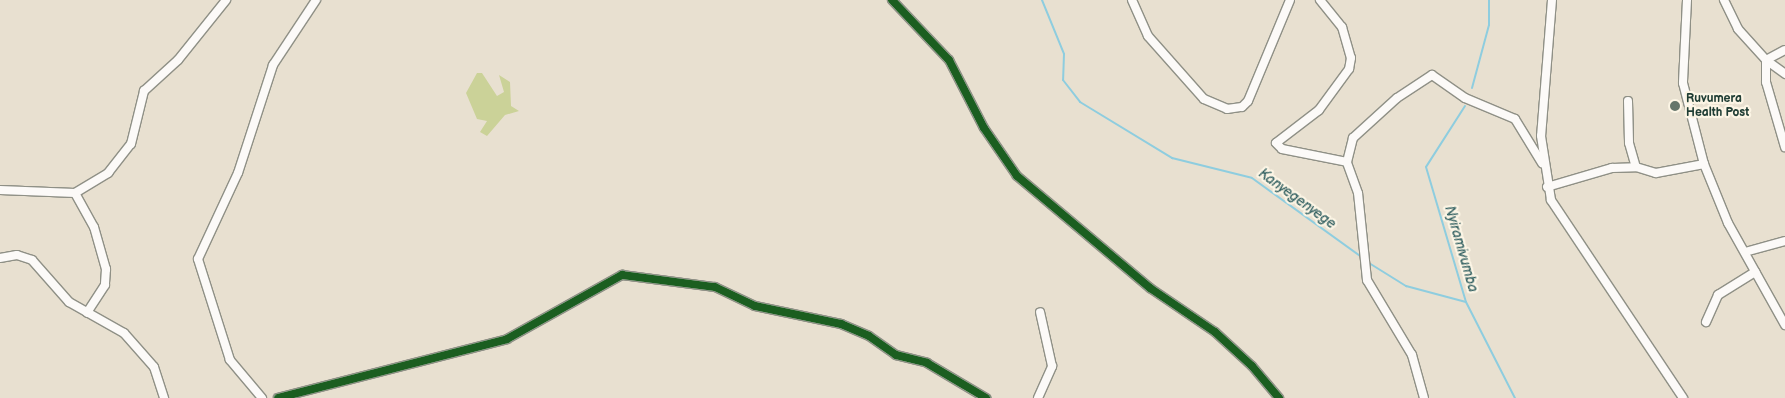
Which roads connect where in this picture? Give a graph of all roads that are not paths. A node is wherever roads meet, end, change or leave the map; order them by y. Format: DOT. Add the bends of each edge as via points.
graph roads {
  1 [pos="226,0"];
  2 [pos="316,0"];
  3 [pos="892,0"];
  4 [pos="1132,0"];
  5 [pos="1290,0"];
  6 [pos="1320,0"];
  7 [pos="1552,0"];
  8 [pos="1687,0"];
  9 [pos="1724,0"];
  10 [pos="1785,50"];
  11 [pos="1766,60"];
  12 [pos="1785,74"];
  13 [pos="1628,101"];
  14 [pos="1785,147"];
  15 [pos="1347,162"];
  16 [pos="1542,163"];
  17 [pos="1704,164"];
  18 [pos="1636,167"];
  19 [pos="1547,187"];
  20 [pos="0,190"];
  21 [pos="75,193"];
  22 [pos="1785,241"];
  23 [pos="1745,252"];
  24 [pos="0,258"];
  25 [pos="1755,272"];
  26 [pos="1040,312"];
  27 [pos="88,313"];
  28 [pos="1706,322"];
  29 [pos="1785,325"];
  30 [pos="164,398"];
  31 [pos="262,398"];
  32 [pos="278,398"];
  33 [pos="986,398"];
  34 [pos="1038,398"];
  35 [pos="1279,398"];
  36 [pos="1424,398"];
  37 [pos="1682,398"];
  1 -- 21 [label="street" via="178,60 144,91 131,144 108,173"];
  2 -- 31 [label="street" via="273,65 238,173 198,259 230,360"];
  3 -- 35 [label="street" via="949,60 984,128 1017,176 1132,273 1215,332 1252,366"];
  4 -- 5 [label="street" via="1148,36 1204,99 1227,109 1242,108 1248,101"];
  6 -- 15 [label="street" via="1342,27 1351,58 1348,69 1319,110 1276,143 1282,150"];
  7 -- 16 [label="street" via="1543,79"];
  8 -- 17 [label="street" via="1683,83"];
  9 -- 11 [label="street" via="1738,30"];
  10 -- 11 [label="street"];
  11 -- 12 [label="street"];
  11 -- 14 [label="street" via="1766,82"];
  13 -- 18 [label="street" via="1629,143"];
  15 -- 16 [label="street" via="1358,131 1432,75 1465,98 1516,119"];
  15 -- 36 [label="street" via="1358,193 1367,280 1412,355"];
  16 -- 19 [label="street"];
  17 -- 18 [label="street" via="1656,173"];
  17 -- 23 [label="street"];
  18 -- 19 [label="street" via="1588,173"];
  19 -- 37 [label="street" via="1557,214"];
  20 -- 21 [label="street"];
  21 -- 27 [label="street" via="94,227 106,268 105,285"];
  22 -- 23 [label="street"];
  23 -- 25 [label="street"];
  24 -- 27 [label="street" via="17,255 32,260 58,292"];
  25 -- 28 [label="street" via="1718,295"];
  25 -- 29 [label="street"];
  26 -- 34 [label="street" via="1052,366"];
  27 -- 30 [label="street" via="124,333 142,351 158,375"];
  32 -- 33 [label="street" via="507,339 622,275 715,287 755,306 841,324 870,336 896,355 927,363"];
}
